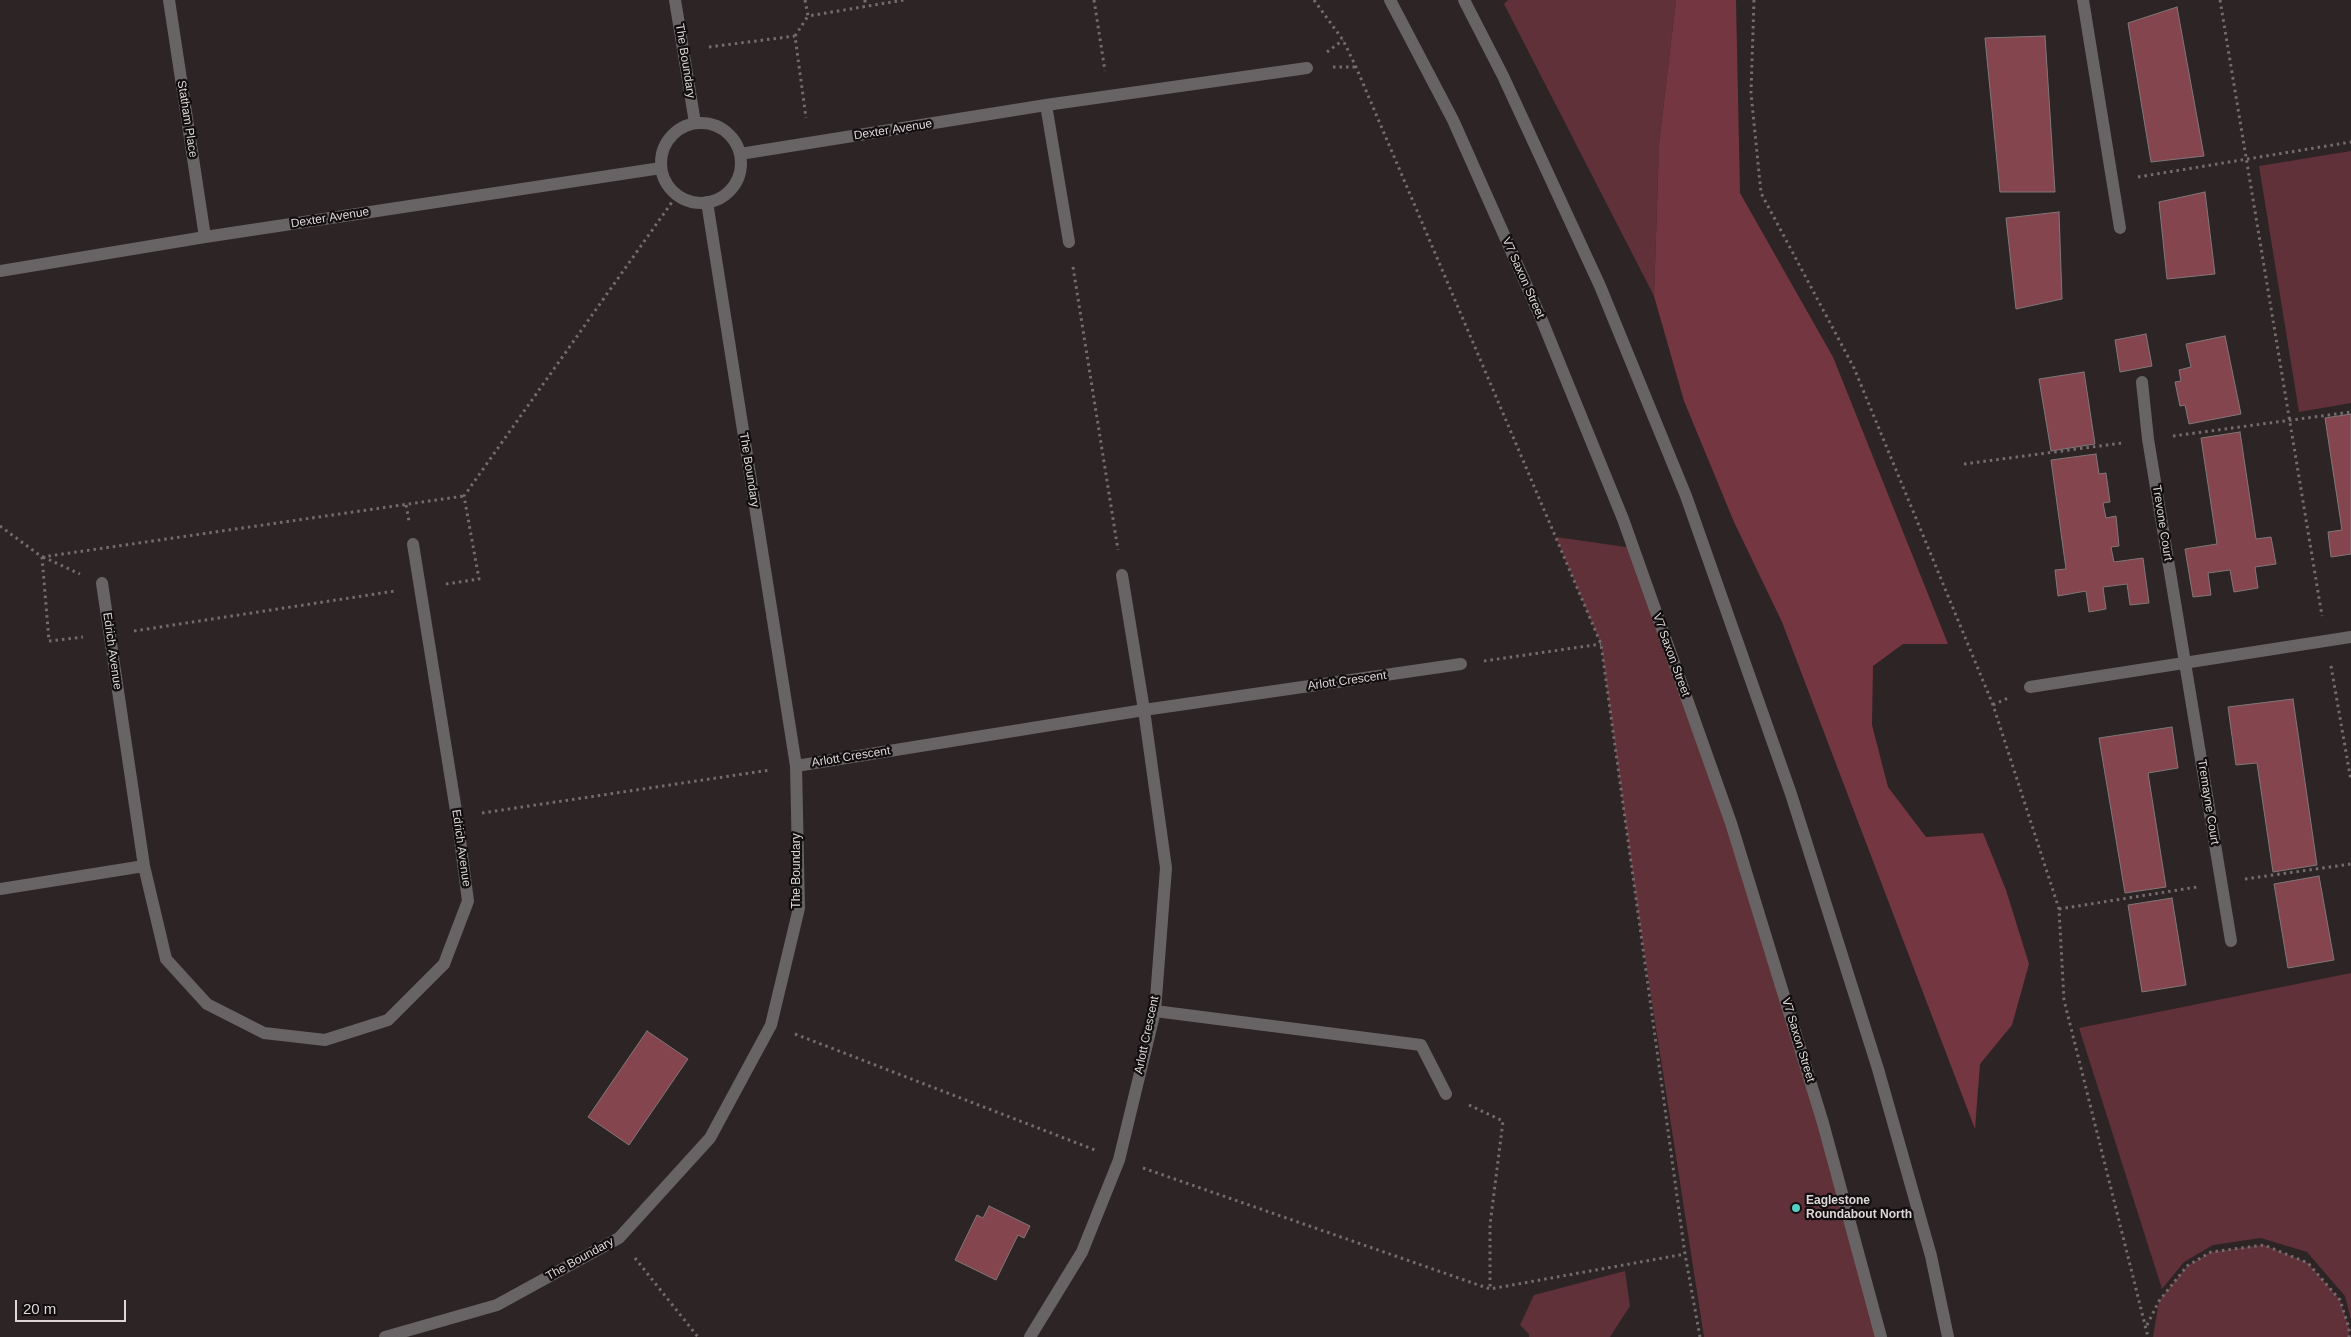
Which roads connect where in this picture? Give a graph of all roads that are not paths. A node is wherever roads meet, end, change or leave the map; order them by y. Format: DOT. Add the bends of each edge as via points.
graph roads {
  1 [pos="168,0"];
  2 [pos="675,0"];
  3 [pos="1390,0"];
  4 [pos="1464,0"];
  5 [pos="2083,0"];
  6 [pos="1307,68"];
  7 [pos="1046,105"];
  8 [pos="695,123"];
  9 [pos="740,154"];
  10 [pos="661,168"];
  11 [pos="707,202"];
  12 [pos="2120,228"];
  13 [pos="205,237"];
  14 [pos="1069,242"];
  15 [pos="0,271"];
  16 [pos="2142,382"];
  17 [pos="413,544"];
  18 [pos="1122,575"];
  19 [pos="102,583"];
  20 [pos="2351,637"];
  21 [pos="2186,663"];
  22 [pos="1461,664"];
  23 [pos="2030,687"];
  24 [pos="1144,710"];
  25 [pos="796,766"];
  26 [pos="144,866"];
  27 [pos="0,889"];
  28 [pos="2231,941"];
  29 [pos="1155,1011"];
  30 [pos="1446,1094"];
  31 [pos="1032,1336"];
  32 [pos="385,1337"];
  33 [pos="1881,1337"];
  34 [pos="1948,1337"];
  1 -- 13 [label="street, Statham Place"];
  2 -- 8 [label="street, The Boundary"];
  3 -- 33 [label="street, V7 Saxon Street" via="1453,120 1541,318 1623,519 1732,824 1824,1123"];
  4 -- 34 [label="street" via="1503,76 1600,286 1686,496 1791,794 1878,1070 1931,1256"];
  5 -- 12 [label="street"];
  6 -- 7 [label="street, Dexter Avenue"];
  7 -- 9 [label="street, Dexter Avenue"];
  7 -- 14 [label="street"];
  8 -- 9 [label="street" via="707,123 723,130 736,143"];
  8 -- 10 [label="street" via="672,134 661,156"];
  9 -- 11 [label="street" via="739,173 730,191"];
  10 -- 11 [label="street" via="669,188 677,195 686,200"];
  10 -- 13 [label="street, Dexter Avenue"];
  11 -- 25 [label="street, The Boundary"];
  13 -- 15 [label="street, Dexter Avenue"];
  16 -- 21 [label="street, Trevone Court" via="2148,439"];
  17 -- 26 [label="street, Edrich Avenue" via="468,900 444,964 388,1020 325,1040 264,1033 207,1004 166,959"];
  18 -- 24 [label="street, Arlott Crescent"];
  19 -- 26 [label="street, Edrich Avenue"];
  20 -- 21 [label="street"];
  21 -- 23 [label="street"];
  21 -- 28 [label="street, Tremayne Court"];
  22 -- 24 [label="street, Arlott Crescent"];
  24 -- 25 [label="street, Arlott Crescent"];
  24 -- 29 [label="street, Arlott Crescent" via="1166,868"];
  25 -- 32 [label="street, The Boundary" via="798,908 771,1025 710,1138 619,1238 497,1305"];
  26 -- 27 [label="street"];
  29 -- 30 [label="street" via="1421,1045"];
  29 -- 31 [label="street, Arlott Crescent" via="1119,1160 1082,1252"];
}
